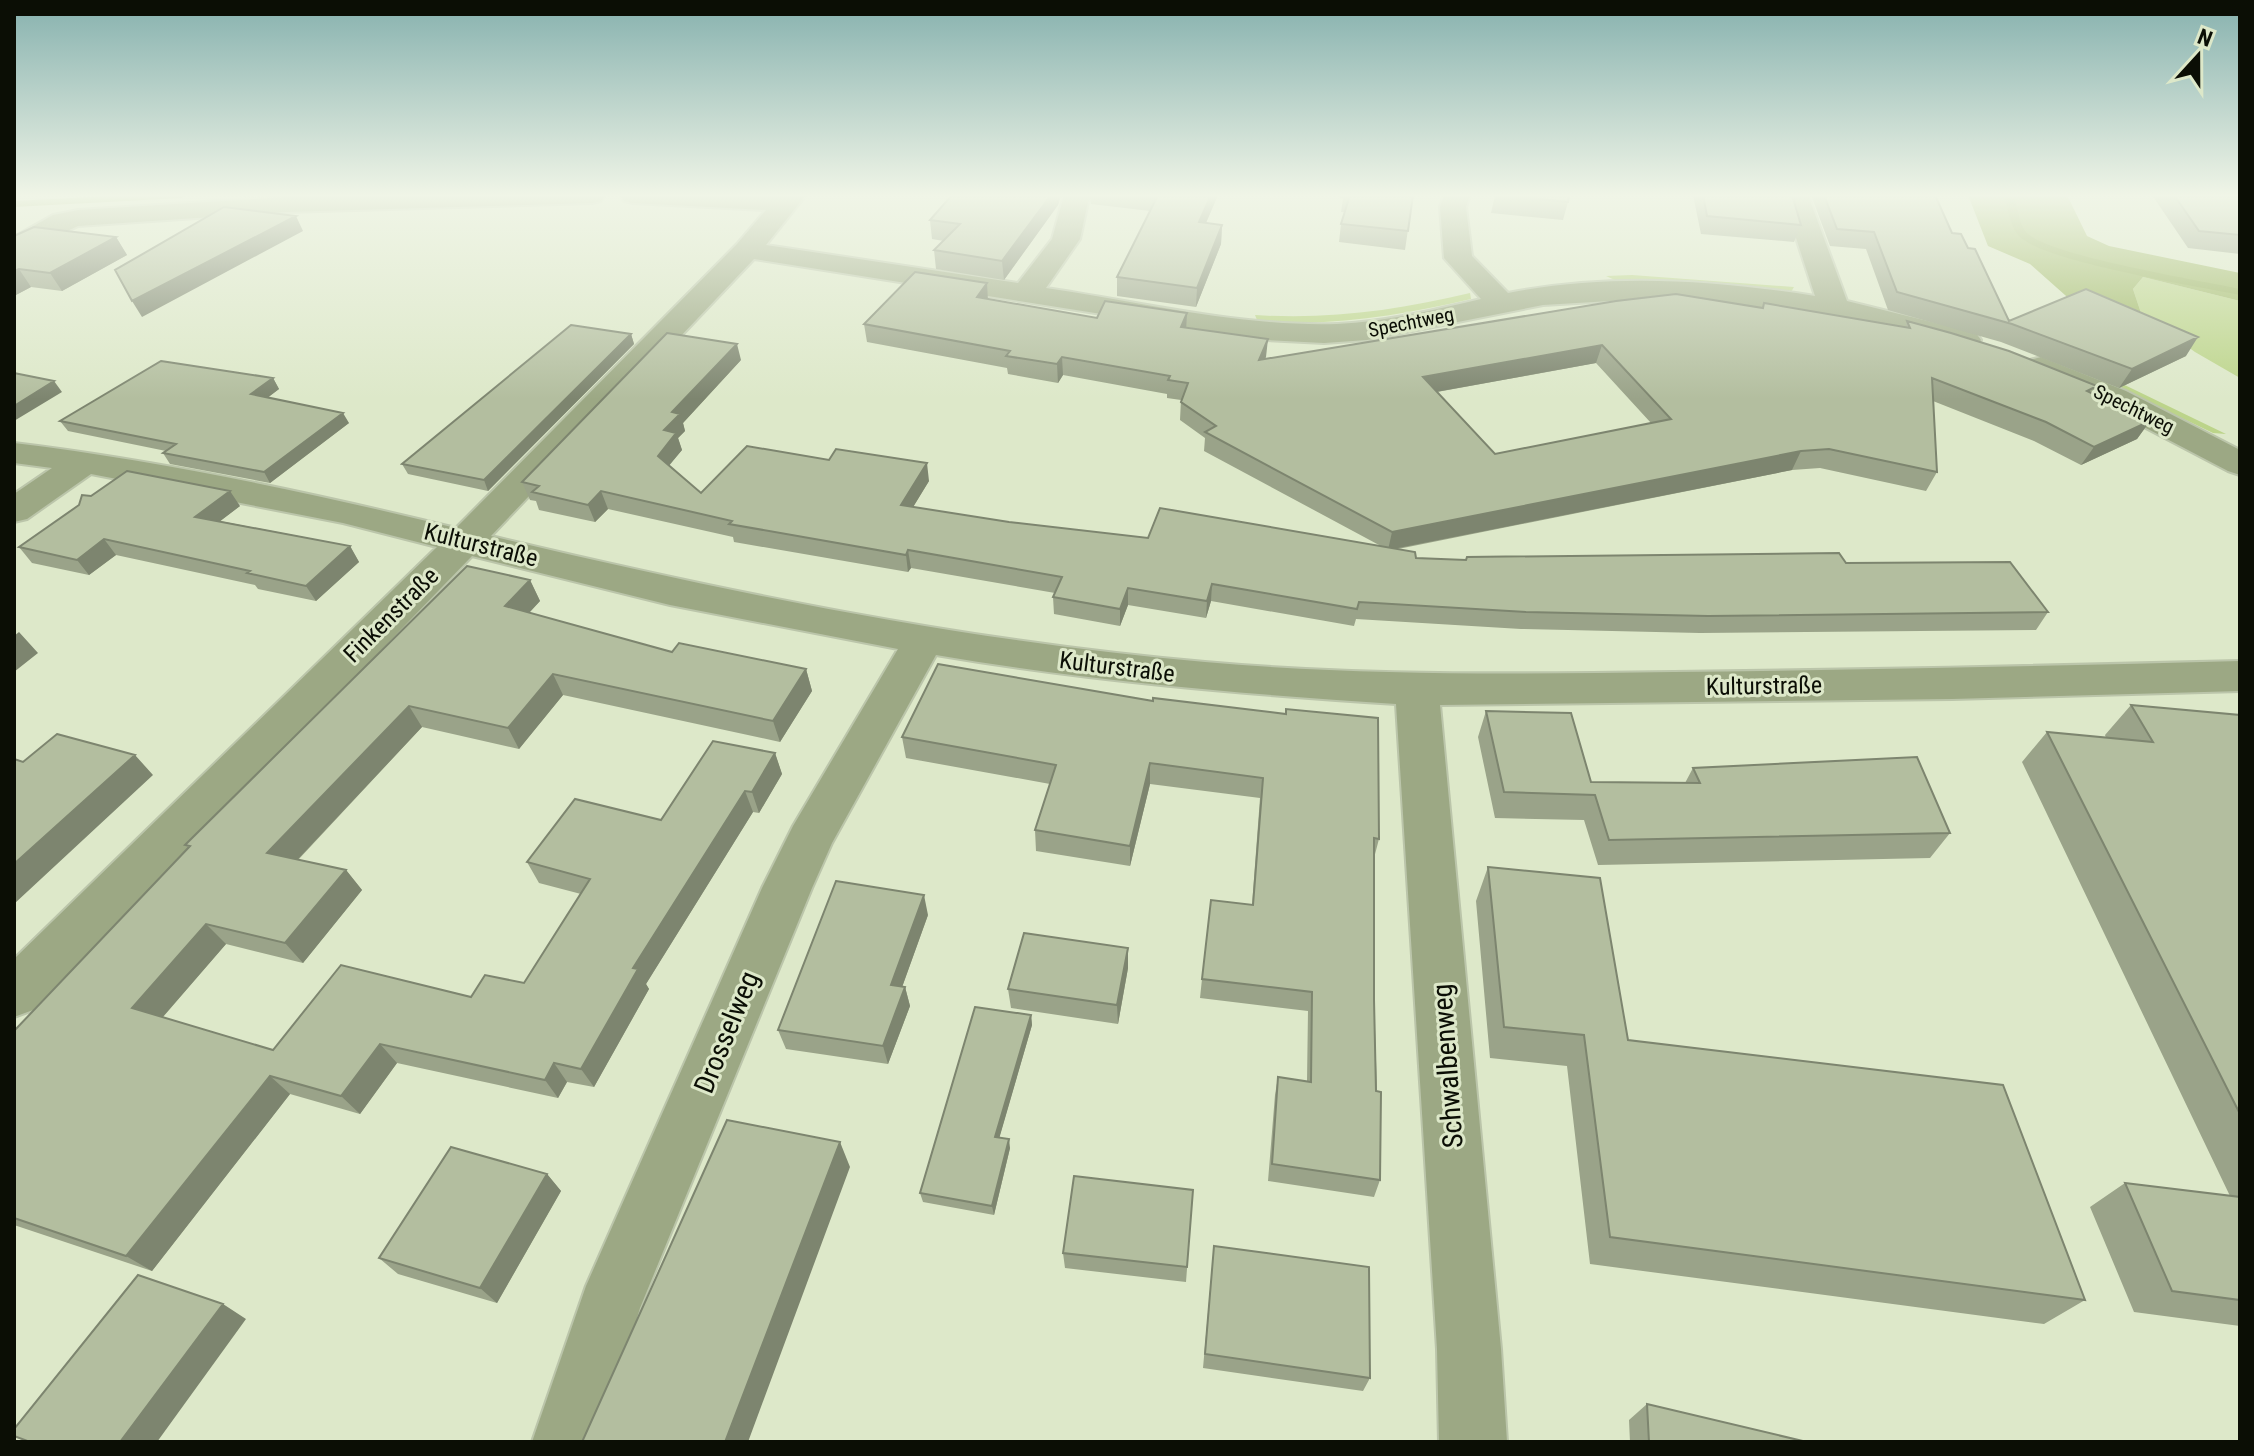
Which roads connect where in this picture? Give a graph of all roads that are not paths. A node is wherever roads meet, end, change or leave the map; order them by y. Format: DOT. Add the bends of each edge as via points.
graph roads {
  1 [pos="734,263"];
  2 [pos="827,263"];
  3 [pos="1052,263"];
  4 [pos="1463,263"];
  5 [pos="1818,263"];
  6 [pos="1024,295"];
  7 [pos="1501,303"];
  8 [pos="1834,308"];
  9 [pos="14,453"];
  10 [pos="85,462"];
  11 [pos="2240,464"];
  12 [pos="14,511"];
  13 [pos="466,540"];
  14 [pos="924,640"];
  15 [pos="2240,676"];
  16 [pos="1417,690"];
  17 [pos="14,994"];
  18 [pos="566,1442"];
  19 [pos="1473,1442"];
  1 -- 13 [label="street, Finkenstraße"];
  2 -- 6 [label="street, Spechtweg"];
  3 -- 6 [label="street"];
  4 -- 7 [label="street"];
  5 -- 8 [label="street"];
  6 -- 7 [label="street, Spechtweg" via="1266,331 1320,334 1383,329"];
  7 -- 8 [label="street, Spechtweg" via="1599,290 1648,290"];
  8 -- 11 [label="street, Spechtweg" via="2006,354 2114,398"];
  9 -- 10 [label="street, Kulturstraße"];
  10 -- 12 [label="street"];
  10 -- 13 [label="street, Kulturstraße"];
  13 -- 14 [label="street, Kulturstraße" via="670,592"];
  13 -- 17 [label="street, Finkenstraße"];
  14 -- 16 [label="street, Kulturstraße" via="1190,676"];
  14 -- 18 [label="street, Drosselweg" via="787,888 608,1308"];
  15 -- 16 [label="street, Kulturstraße"];
  16 -- 19 [label="street, Schwalbenweg"];
}
